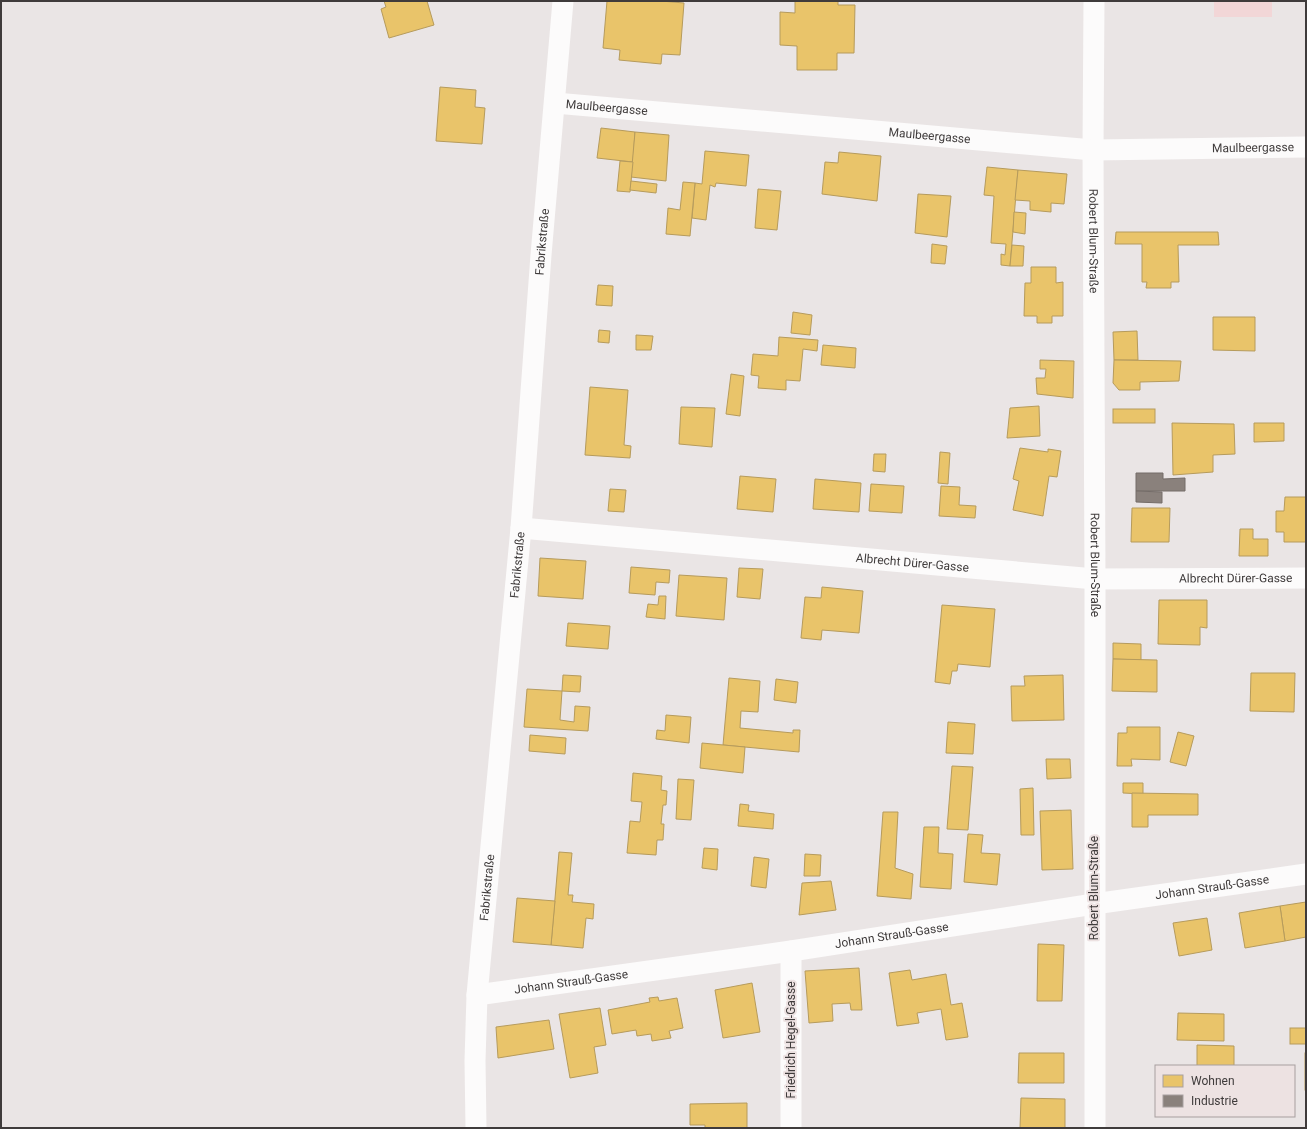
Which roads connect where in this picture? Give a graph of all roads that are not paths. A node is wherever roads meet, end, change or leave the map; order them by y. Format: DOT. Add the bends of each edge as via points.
graph roads {
  1 [pos="563,1"];
  2 [pos="1094,1"];
  3 [pos="555,103"];
  4 [pos="1306,147"];
  5 [pos="1093,150"];
  6 [pos="521,528"];
  7 [pos="1306,578"];
  8 [pos="1095,579"];
  9 [pos="1306,874"];
  10 [pos="1094,904"];
  11 [pos="791,951"];
  12 [pos="477,995"];
  13 [pos="476,1128"];
  14 [pos="791,1128"];
  15 [pos="1095,1128"];
  1 -- 3 [label="street, Fabrikstraße"];
  2 -- 5 [label="street, Robert Blum-Straße"];
  3 -- 5 [label="street, Maulbeergasse"];
  3 -- 6 [label="street, Fabrikstraße"];
  4 -- 5 [label="street, Maulbeergasse"];
  5 -- 8 [label="street, Robert Blum-Straße"];
  6 -- 8 [label="street, Albrecht Dürer-Gasse"];
  6 -- 12 [label="street, Fabrikstraße"];
  7 -- 8 [label="street, Albrecht Dürer-Gasse"];
  8 -- 10 [label="street, Robert Blum-Straße"];
  9 -- 10 [label="street, Johann Strauß-Gasse"];
  10 -- 11 [label="street, Johann Strauß-Gasse"];
  10 -- 15 [label="street, Robert Blum-Straße"];
  11 -- 12 [label="street, Johann Strauß-Gasse"];
  11 -- 14 [label="street, Friedrich Hegel-Gasse"];
  12 -- 13 [label="street, Fabrikstraße"];
}
